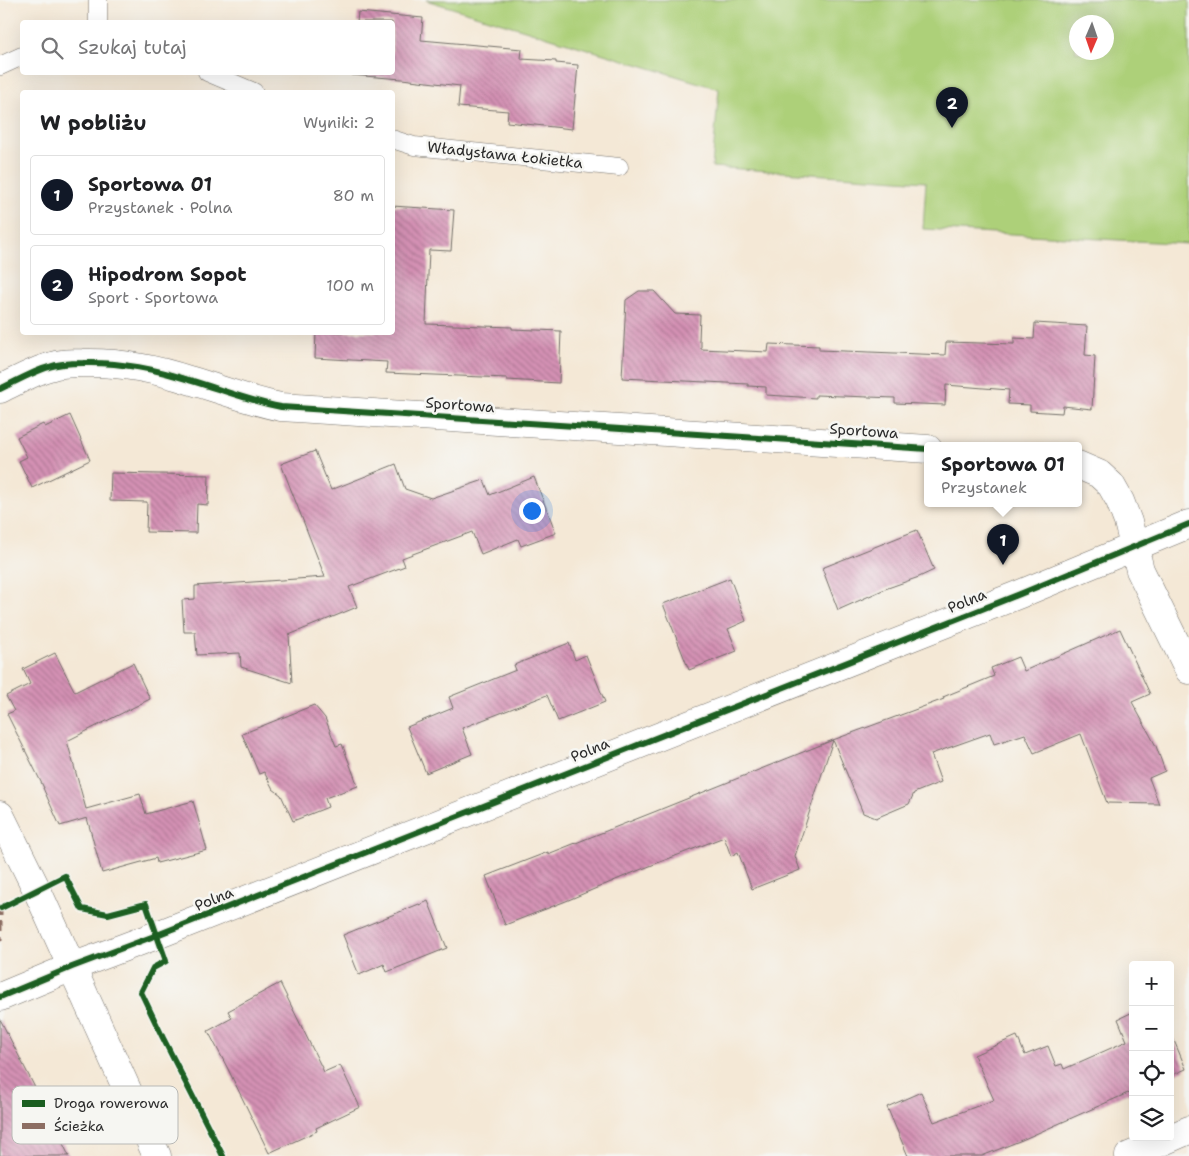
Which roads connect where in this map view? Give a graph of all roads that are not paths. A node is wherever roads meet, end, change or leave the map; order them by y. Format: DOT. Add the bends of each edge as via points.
graph roads {
  1 [pos="98,0"];
  2 [pos="98,20"];
  3 [pos="20,57"];
  4 [pos="0,66"];
  5 [pos="214,75"];
  6 [pos="249,90"];
  7 [pos="395,140"];
  8 [pos="619,167"];
  9 [pos="0,389"];
  10 [pos="924,448"];
  11 [pos="1082,467"];
  12 [pos="1189,524"];
  13 [pos="1134,548"];
  14 [pos="1189,670"];
  15 [pos="0,815"];
  16 [pos="72,967"];
  17 [pos="0,997"];
  18 [pos="126,1086"];
  19 [pos="1189,1130"];
  20 [pos="152,1144"];
  21 [pos="157,1156"];
  22 [pos="1129,1156"];
  1 -- 2 [label="lane"];
  3 -- 4 [label="lane"];
  5 -- 6 [label="lane"];
  7 -- 8 [label="lane, Władysława Łokietka" via="414,146"];
  9 -- 10 [label="street, Sportowa" via="48,367 100,362 178,377 281,407"];
  11 -- 13 [label="street" via="1099,474 1111,485 1128,522"];
  12 -- 13 [label="street, Polna"];
  13 -- 14 [label="street" via="1140,570"];
  13 -- 16 [label="street, Polna"];
  15 -- 16 [label="street"];
  16 -- 17 [label="street, Polna"];
  16 -- 18 [label="street"];
  19 -- 22 [label="street"];
  20 -- 21 [label="street"];
}
